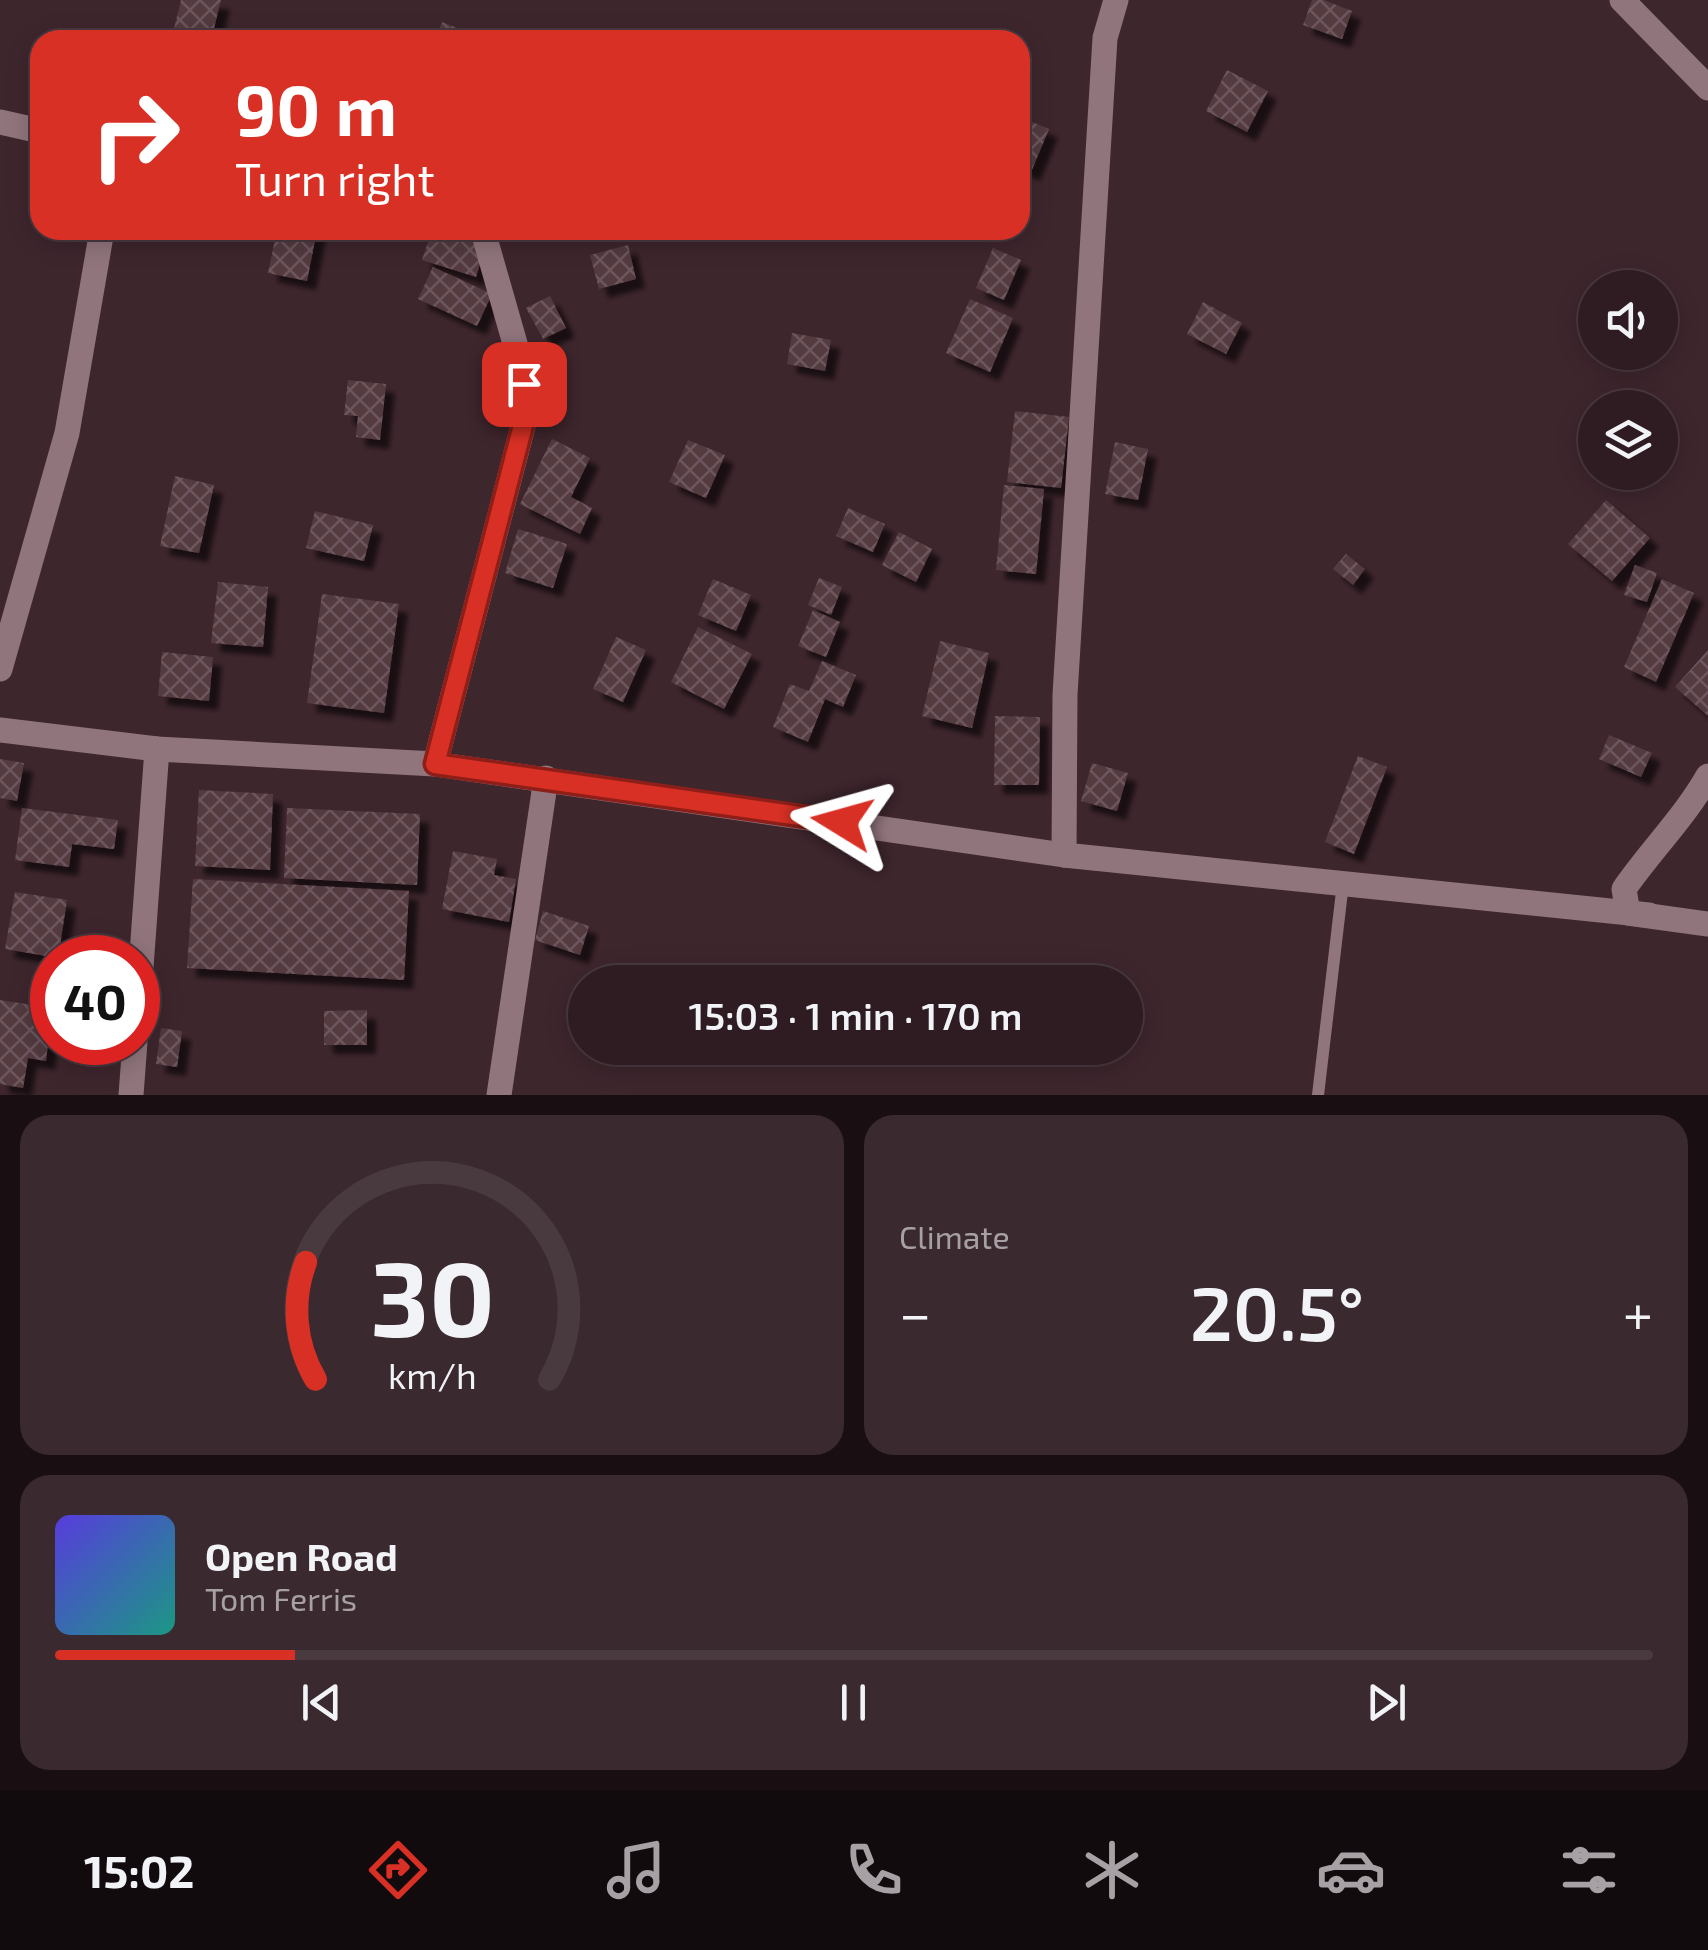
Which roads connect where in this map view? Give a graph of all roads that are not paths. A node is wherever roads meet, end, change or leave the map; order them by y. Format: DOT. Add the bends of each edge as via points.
graph roads {
  1 [pos="1116,0"];
  2 [pos="1622,0"];
  3 [pos="1708,88"];
  4 [pos="0,122"];
  5 [pos="30,129"];
  6 [pos="100,240"];
  7 [pos="486,242"];
  8 [pos="0,668"];
  9 [pos="0,730"];
  10 [pos="156,749"];
  11 [pos="435,764"];
  12 [pos="1708,776"];
  13 [pos="546,778"];
  14 [pos="1064,855"];
  15 [pos="1343,884"];
  16 [pos="1654,915"];
  17 [pos="1708,924"];
  18 [pos="143,935"];
  19 [pos="133,1065"];
  20 [pos="131,1095"];
  21 [pos="500,1095"];
  22 [pos="1318,1095"];
  1 -- 14 [label="street" via="1104,38 1065,695"];
  2 -- 3 [label="street"];
  4 -- 5 [label="street"];
  6 -- 8 [label="street" via="66,433"];
  7 -- 11 [label="street" via="528,406"];
  9 -- 10 [label="street"];
  10 -- 11 [label="street"];
  10 -- 18 [label="street"];
  11 -- 13 [label="street"];
  12 -- 16 [label="street" via="1624,889 1628,913"];
  13 -- 14 [label="street"];
  13 -- 21 [label="street"];
  14 -- 15 [label="street"];
  15 -- 16 [label="street"];
  15 -- 22 [label="lane"];
  16 -- 17 [label="street"];
  19 -- 20 [label="street"];
}
